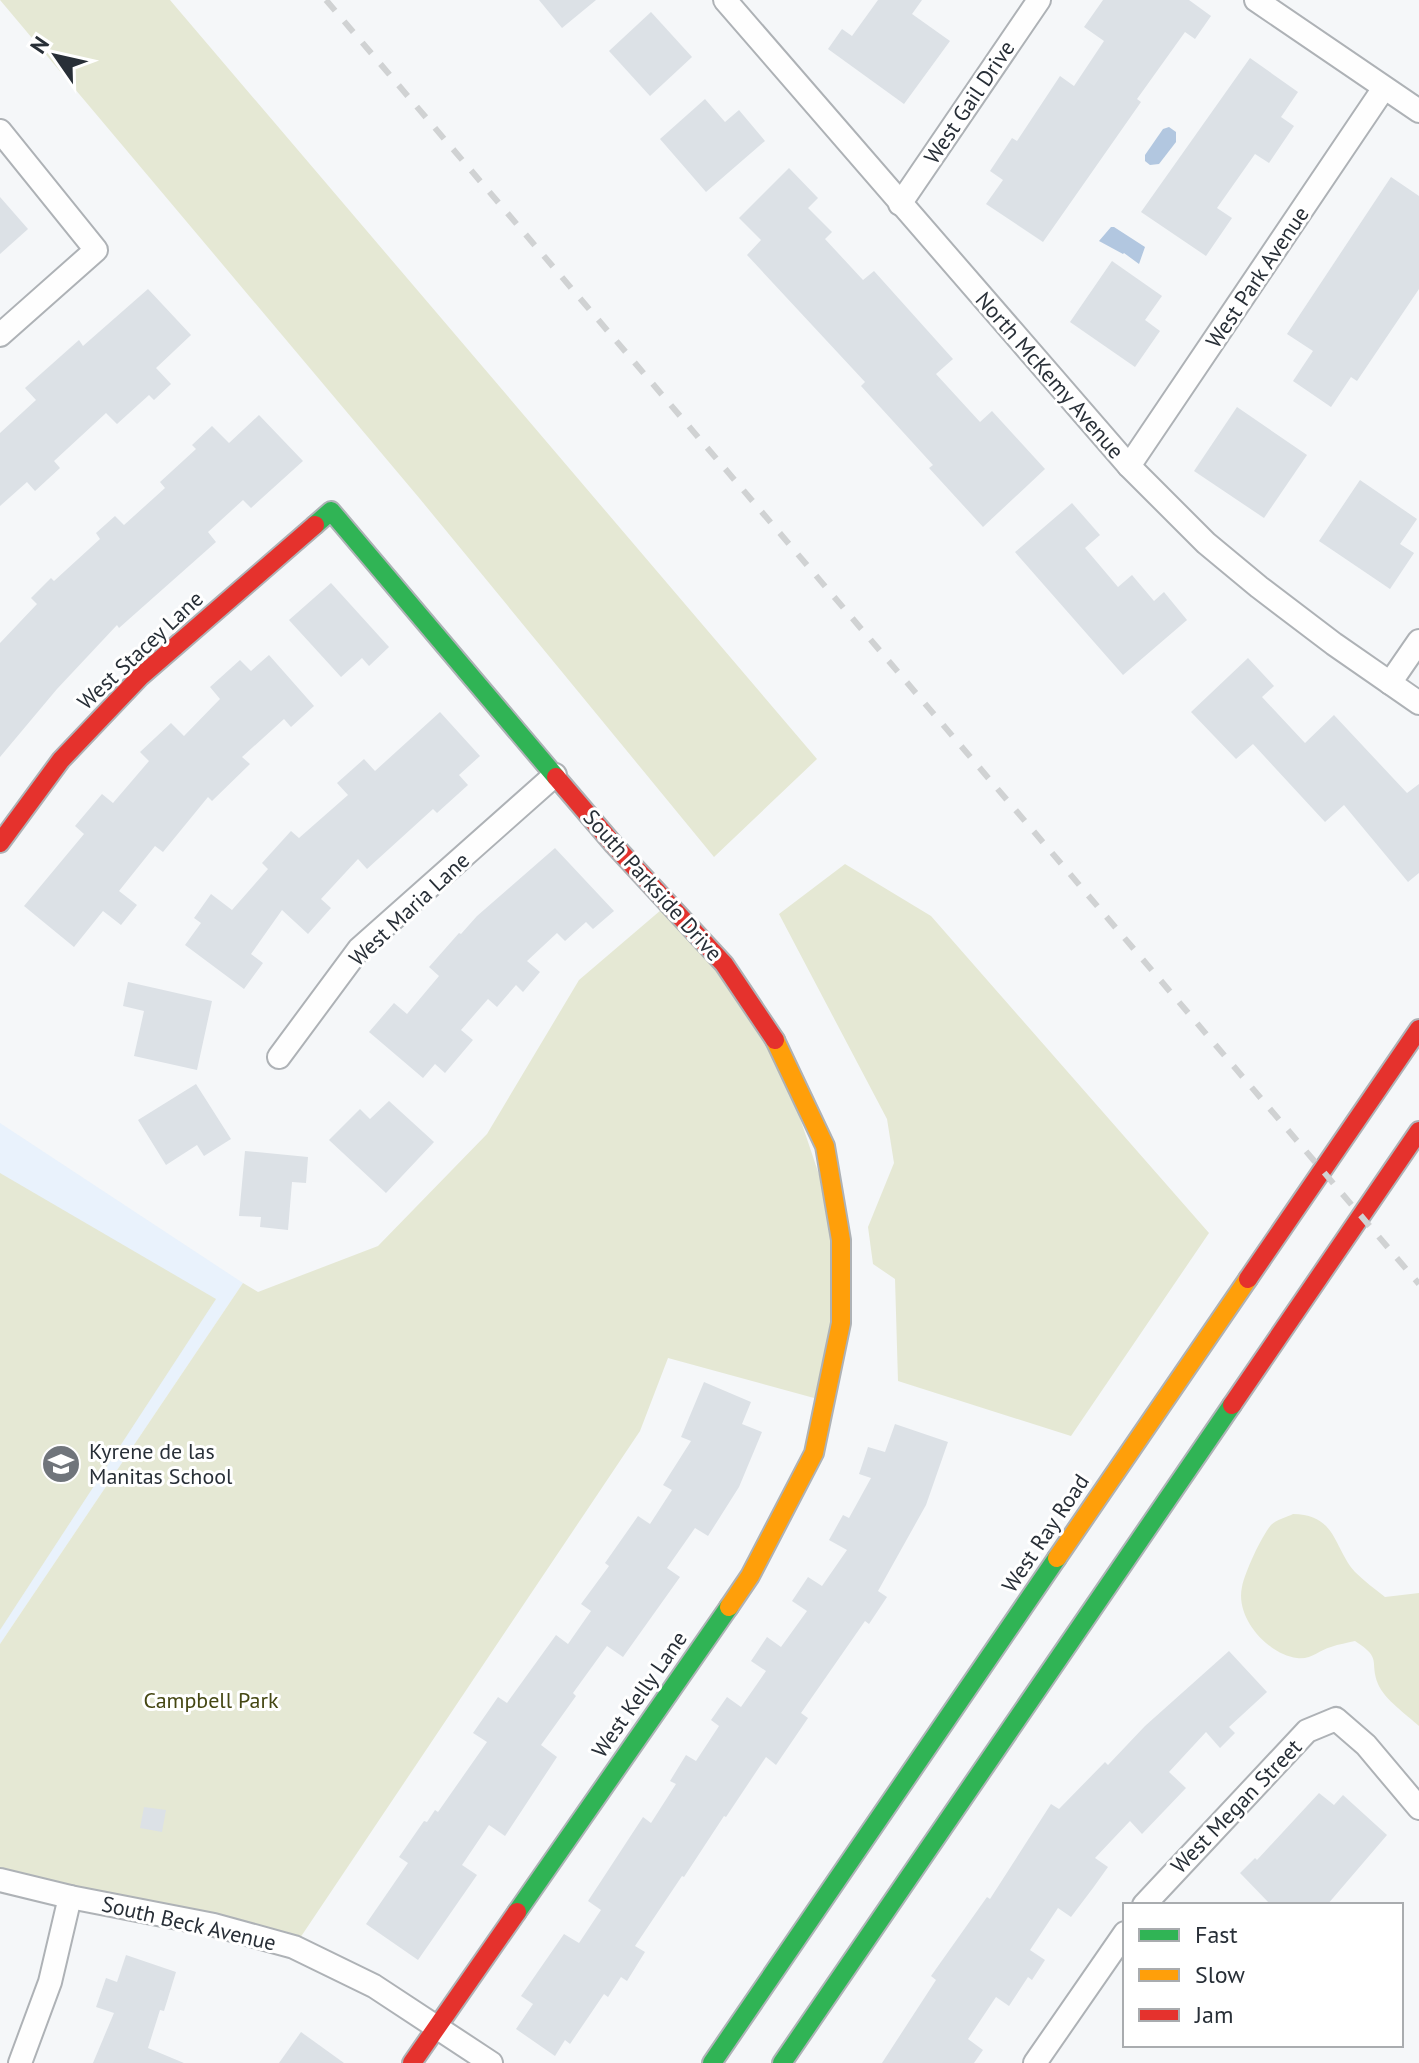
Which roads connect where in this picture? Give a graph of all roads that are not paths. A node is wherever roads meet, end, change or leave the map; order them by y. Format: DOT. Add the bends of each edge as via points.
graph roads {
  1 [pos="725,0"];
  2 [pos="1039,0"];
  3 [pos="1256,0"];
  4 [pos="1384,88"];
  5 [pos="1419,111"];
  6 [pos="0,131"];
  7 [pos="900,204"];
  8 [pos="0,335"];
  9 [pos="1129,466"];
  10 [pos="331,511"];
  11 [pos="1419,641"];
  12 [pos="1390,683"];
  13 [pos="1419,703"];
  14 [pos="555,775"];
  15 [pos="0,843"];
  16 [pos="1419,1029"];
  17 [pos="279,1057"];
  18 [pos="1419,1131"];
  19 [pos="841,1323"];
  20 [pos="1419,1808"];
  21 [pos="0,1880"];
  22 [pos="70,1897"];
  23 [pos="1146,1903"];
  24 [pos="1123,1936"];
  25 [pos="437,2026"];
  26 [pos="20,2063"];
  27 [pos="412,2063"];
  28 [pos="491,2063"];
  29 [pos="712,2063"];
  30 [pos="782,2063"];
  31 [pos="1035,2063"];
  1 -- 7 [label="street, North McKemy Avenue"];
  2 -- 7 [label="street, West Gail Drive"];
  3 -- 4 [label="street"];
  4 -- 5 [label="street"];
  4 -- 9 [label="street, West Park Avenue"];
  6 -- 8 [label="street" via="96,250"];
  7 -- 9 [label="street, North McKemy Avenue"];
  9 -- 12 [label="street, North McKemy Avenue" via="1206,543"];
  10 -- 14 [label="main road, South Parkside Drive"];
  10 -- 15 [label="main road, West Stacey Lane" via="140,677 61,760"];
  11 -- 12 [label="street"];
  12 -- 13 [label="street, North McKemy Avenue"];
  14 -- 17 [label="street, West Maria Lane" via="359,949"];
  14 -- 19 [label="main road, South Parkside Drive" via="724,964 772,1035 825,1146 841,1240"];
  16 -- 29 [label="main road, West Ray Road"];
  18 -- 30 [label="main road"];
  19 -- 25 [label="main road, West Kelly Lane" via="814,1453 750,1576"];
  20 -- 23 [label="street, West Megan Street" via="1366,1745 1336,1719 1307,1731"];
  21 -- 22 [label="street, South Beck Avenue"];
  22 -- 25 [label="street, South Beck Avenue" via="214,1925 294,1947 374,1986"];
  22 -- 26 [label="street" via="50,1982"];
  24 -- 31 [label="street"];
  25 -- 27 [label="main road, West Kelly Lane"];
  25 -- 28 [label="street, South Beck Avenue"];
}
